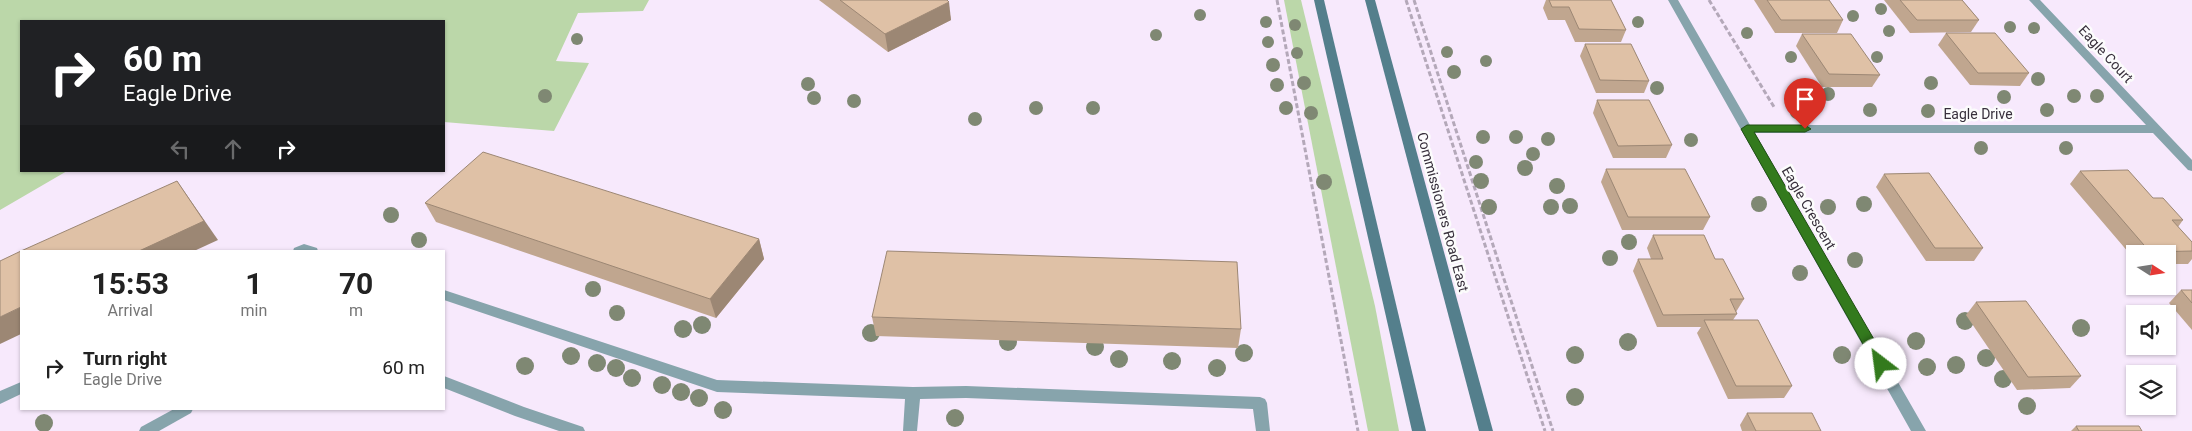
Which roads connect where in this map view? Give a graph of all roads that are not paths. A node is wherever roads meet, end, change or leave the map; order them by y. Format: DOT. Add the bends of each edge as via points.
graph roads {
  1 [pos="1319,0"];
  2 [pos="1370,0"];
  3 [pos="1673,0"];
  4 [pos="2034,0"];
  5 [pos="1747,129"];
  6 [pos="2156,129"];
  7 [pos="2192,167"];
  8 [pos="445,295"];
  9 [pos="445,382"];
  10 [pos="20,388"];
  11 [pos="913,393"];
  12 [pos="0,398"];
  13 [pos="184,410"];
  14 [pos="146,431"];
  15 [pos="578,431"];
  16 [pos="910,431"];
  17 [pos="1263,431"];
  18 [pos="1419,431"];
  19 [pos="1486,431"];
  20 [pos="1919,431"];
  1 -- 18 [label="main road"];
  2 -- 19 [label="main road, Commissioners Road East"];
  3 -- 5 [label="street, Eagle Crescent"];
  4 -- 6 [label="street, Eagle Court"];
  5 -- 6 [label="street, Eagle Drive"];
  5 -- 20 [label="street, Eagle Crescent"];
  6 -- 7 [label="street"];
  8 -- 11 [label="street" via="717,386"];
  9 -- 15 [label="street"];
  10 -- 12 [label="street"];
  11 -- 16 [label="street"];
  11 -- 17 [label="street" via="966,392 1260,403"];
  13 -- 14 [label="street"];
}
